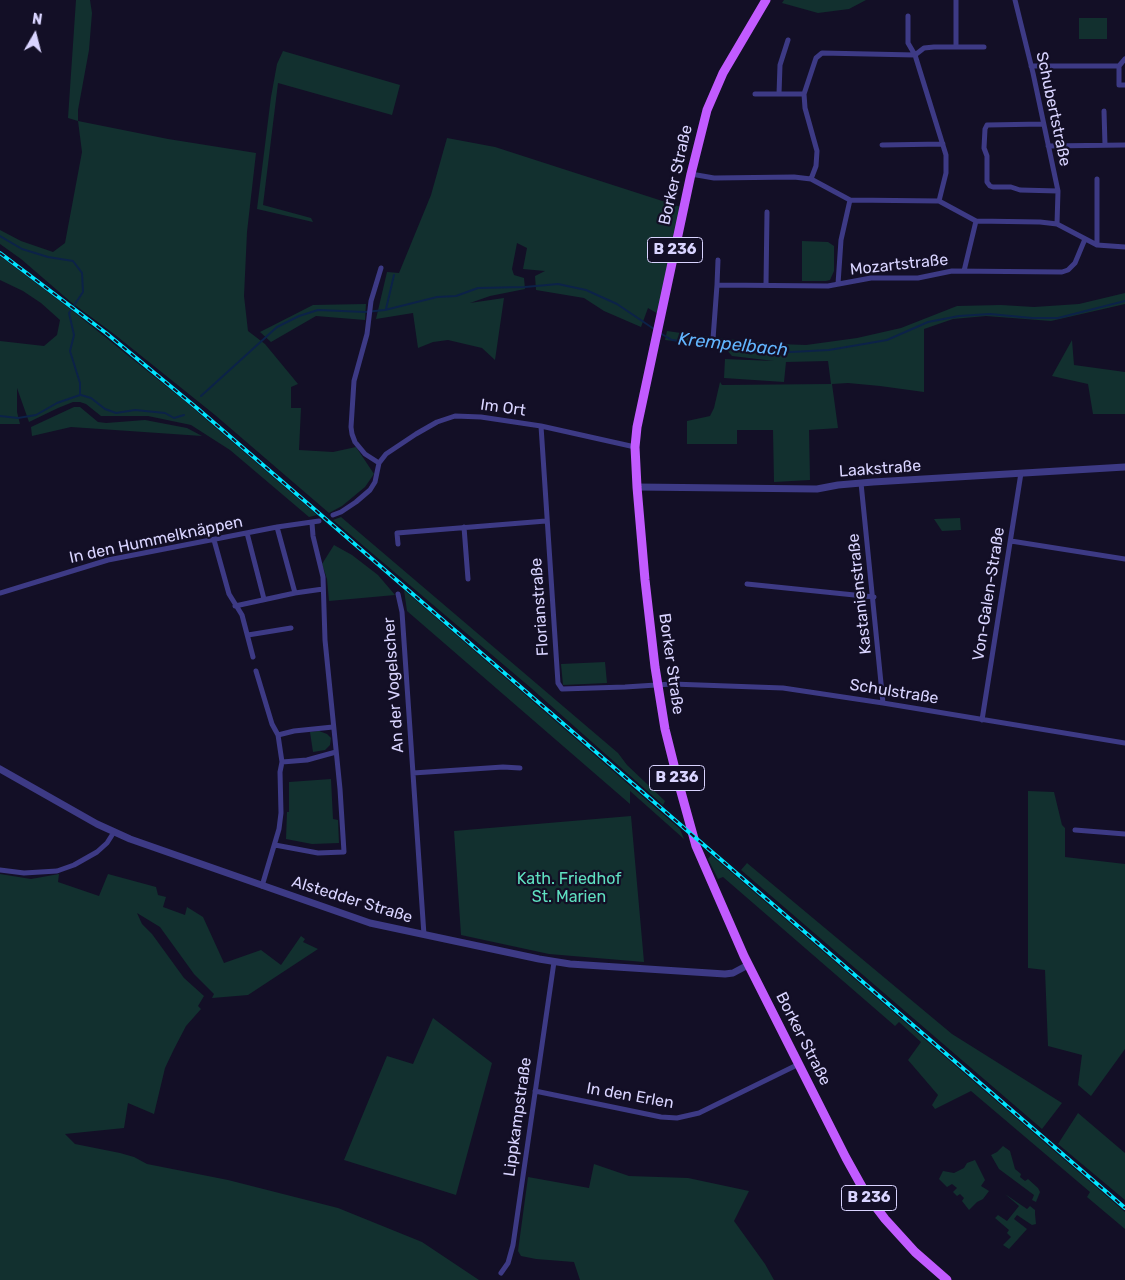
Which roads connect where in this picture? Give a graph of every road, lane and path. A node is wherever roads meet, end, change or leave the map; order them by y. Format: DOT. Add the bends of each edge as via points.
graph roads {
  1 [pos="766,0"];
  2 [pos="956,0"];
  3 [pos="1015,0"];
  4 [pos="908,16"];
  5 [pos="788,40"];
  6 [pos="956,47"];
  7 [pos="984,47"];
  8 [pos="915,55"];
  9 [pos="1125,59"];
  10 [pos="1031,66"];
  11 [pos="1119,66"];
  12 [pos="1125,85"];
  13 [pos="755,94"];
  14 [pos="778,94"];
  15 [pos="804,94"];
  16 [pos="1104,111"];
  17 [pos="1043,124"];
  18 [pos="943,144"];
  19 [pos="882,145"];
  20 [pos="1104,145"];
  21 [pos="1125,145"];
  22 [pos="1048,146"];
  23 [pos="691,174"];
  24 [pos="810,179"];
  25 [pos="1097,179"];
  26 [pos="1058,191"];
  27 [pos="850,200"];
  28 [pos="939,201"];
  29 [pos="767,212"];
  30 [pos="976,221"];
  31 [pos="1057,224"];
  32 [pos="1085,239"];
  33 [pos="1097,245"];
  34 [pos="1125,247"];
  35 [pos="718,260"];
  36 [pos="381,268"];
  37 [pos="964,271"];
  38 [pos="838,284"];
  39 [pos="717,285"];
  40 [pos="766,285"];
  41 [pos="713,340"];
  42 [pos="541,426"];
  43 [pos="635,447"];
  44 [pos="379,463"];
  45 [pos="1125,467"];
  46 [pos="1021,473"];
  47 [pos="861,483"];
  48 [pos="637,487"];
  49 [pos="333,515"];
  50 [pos="319,521"];
  51 [pos="546,521"];
  52 [pos="312,522"];
  53 [pos="277,527"];
  54 [pos="464,527"];
  55 [pos="247,533"];
  56 [pos="214,540"];
  57 [pos="1011,541"];
  58 [pos="398,544"];
  59 [pos="1125,559"];
  60 [pos="468,579"];
  61 [pos="747,584"];
  62 [pos="323,589"];
  63 [pos="0,593"];
  64 [pos="295,593"];
  65 [pos="398,594"];
  66 [pos="874,597"];
  67 [pos="264,599"];
  68 [pos="235,606"];
  69 [pos="290,628"];
  70 [pos="248,635"];
  71 [pos="253,657"];
  72 [pos="256,671"];
  73 [pos="658,685"];
  74 [pos="883,702"];
  75 [pos="982,720"];
  76 [pos="333,727"];
  77 [pos="278,735"];
  78 [pos="1125,743"];
  79 [pos="336,752"];
  80 [pos="282,762"];
  81 [pos="520,768"];
  82 [pos="0,769"];
  83 [pos="413,773"];
  84 [pos="1075,830"];
  85 [pos="114,832"];
  86 [pos="1125,834"];
  87 [pos="275,845"];
  88 [pos="0,870"];
  89 [pos="262,886"];
  90 [pos="424,935"];
  91 [pos="554,962"];
  92 [pos="748,965"];
  93 [pos="799,1064"];
  94 [pos="535,1091"];
  95 [pos="500,1273"];
  96 [pos="947,1280"];
  1 -- 23 [label="main road, Borker Straße / B 236" via="712,97"];
  2 -- 6 [label="street"];
  3 -- 10 [label="street, Schubertstraße"];
  4 -- 8 [label="street" via="908,43"];
  5 -- 14 [label="street" via="780,65"];
  6 -- 7 [label="street"];
  6 -- 8 [label="street" via="924,48"];
  8 -- 15 [label="street" via="822,53 816,58"];
  8 -- 18 [label="street"];
  9 -- 11 [label="street"];
  10 -- 11 [label="street"];
  10 -- 17 [label="street, Schubertstraße"];
  11 -- 12 [label="street" via="1119,85"];
  13 -- 14 [label="street"];
  14 -- 15 [label="street"];
  15 -- 24 [label="street" via="817,157"];
  16 -- 20 [label="street"];
  17 -- 22 [label="street, Schubertstraße"];
  17 -- 26 [label="street" via="987,125 984,148 987,182 993,187"];
  18 -- 19 [label="street"];
  18 -- 28 [label="street" via="948,164"];
  20 -- 21 [label="street"];
  20 -- 22 [label="street"];
  22 -- 26 [label="street, Schubertstraße"];
  23 -- 24 [label="street" via="714,178"];
  23 -- 43 [label="main road, Borker Straße / B 236" via="640,410"];
  24 -- 27 [label="street"];
  25 -- 33 [label="street"];
  26 -- 31 [label="street, Schubertstraße"];
  27 -- 28 [label="street"];
  27 -- 38 [label="street, Mozartstraße" via="840,240"];
  28 -- 30 [label="street"];
  29 -- 40 [label="street"];
  30 -- 31 [label="street"];
  30 -- 37 [label="street, Mozartstraße"];
  31 -- 32 [label="street"];
  32 -- 33 [label="street"];
  32 -- 37 [label="street, Mozartstraße" via="1075,263 1062,272"];
  33 -- 34 [label="street"];
  35 -- 39 [label="street"];
  36 -- 44 [label="street" via="354,381 351,427 355,442"];
  37 -- 38 [label="street, Mozartstraße" via="918,278 871,278"];
  38 -- 40 [label="street, Mozartstraße"];
  39 -- 40 [label="street, Mozartstraße"];
  39 -- 41 [label="street"];
  42 -- 43 [label="street, Im Ort"];
  42 -- 44 [label="street, Im Ort" via="455,416 416,434 386,454"];
  42 -- 51 [label="street, Florianstraße"];
  43 -- 48 [label="main road, Borker Straße / B 236"];
  44 -- 49 [label="street" via="370,490"];
  45 -- 46 [label="street, Laakstraße"];
  46 -- 47 [label="street, Laakstraße"];
  46 -- 57 [label="street, Von-Galen-Straße"];
  47 -- 48 [label="street, Laakstraße" via="812,489"];
  47 -- 66 [label="street, Kastanienstraße"];
  48 -- 73 [label="main road, Borker Straße / B 236"];
  50 -- 52 [label="street, In den Hummelknäppen"];
  51 -- 54 [label="street"];
  51 -- 73 [label="street, Florianstraße" via="559,687"];
  52 -- 53 [label="street, In den Hummelknäppen"];
  52 -- 62 [label="street"];
  53 -- 55 [label="street, In den Hummelknäppen"];
  53 -- 64 [label="street"];
  54 -- 58 [label="street" via="397,533"];
  54 -- 60 [label="street"];
  55 -- 56 [label="street, In den Hummelknäppen"];
  55 -- 67 [label="street"];
  56 -- 63 [label="street, In den Hummelknäppen" via="108,560"];
  56 -- 68 [label="street"];
  57 -- 59 [label="street"];
  57 -- 75 [label="street, Von-Galen-Straße"];
  61 -- 66 [label="street"];
  62 -- 64 [label="street"];
  62 -- 76 [label="street"];
  64 -- 67 [label="street"];
  65 -- 83 [label="street, An der Vogelscher"];
  66 -- 74 [label="street, Kastanienstraße"];
  67 -- 68 [label="street"];
  68 -- 70 [label="street" via="242,615"];
  69 -- 70 [label="street"];
  70 -- 71 [label="street"];
  72 -- 77 [label="street"];
  73 -- 74 [label="street, Schulstraße" via="783,688"];
  73 -- 92 [label="main road, Borker Straße / B 236" via="671,753 696,846"];
  74 -- 75 [label="street, Schulstraße"];
  75 -- 78 [label="street, Schulstraße"];
  76 -- 77 [label="street" via="294,730"];
  76 -- 79 [label="street"];
  77 -- 80 [label="street"];
  79 -- 80 [label="street" via="308,760"];
  79 -- 87 [label="street" via="344,852 318,853"];
  80 -- 87 [label="street" via="281,814"];
  81 -- 83 [label="street, An der Vogelscher"];
  82 -- 85 [label="street, Alstedder Straße"];
  83 -- 90 [label="street, An der Vogelscher"];
  84 -- 86 [label="street"];
  85 -- 88 [label="street" via="97,852 74,865 24,874"];
  85 -- 89 [label="street, Alstedder Straße"];
  87 -- 89 [label="street"];
  89 -- 90 [label="street, Alstedder Straße" via="370,923"];
  90 -- 91 [label="street, Alstedder Straße"];
  91 -- 92 [label="street, Alstedder Straße" via="725,974"];
  91 -- 94 [label="street, Lippkampstraße"];
  92 -- 93 [label="main road, Borker Straße / B 236"];
  93 -- 94 [label="street, In den Erlen" via="699,1112 676,1118"];
  93 -- 96 [label="main road, Borker Straße / B 236" via="866,1194 915,1252"];
  94 -- 95 [label="street, Lippkampstraße" via="513,1245 508,1263"];
}
